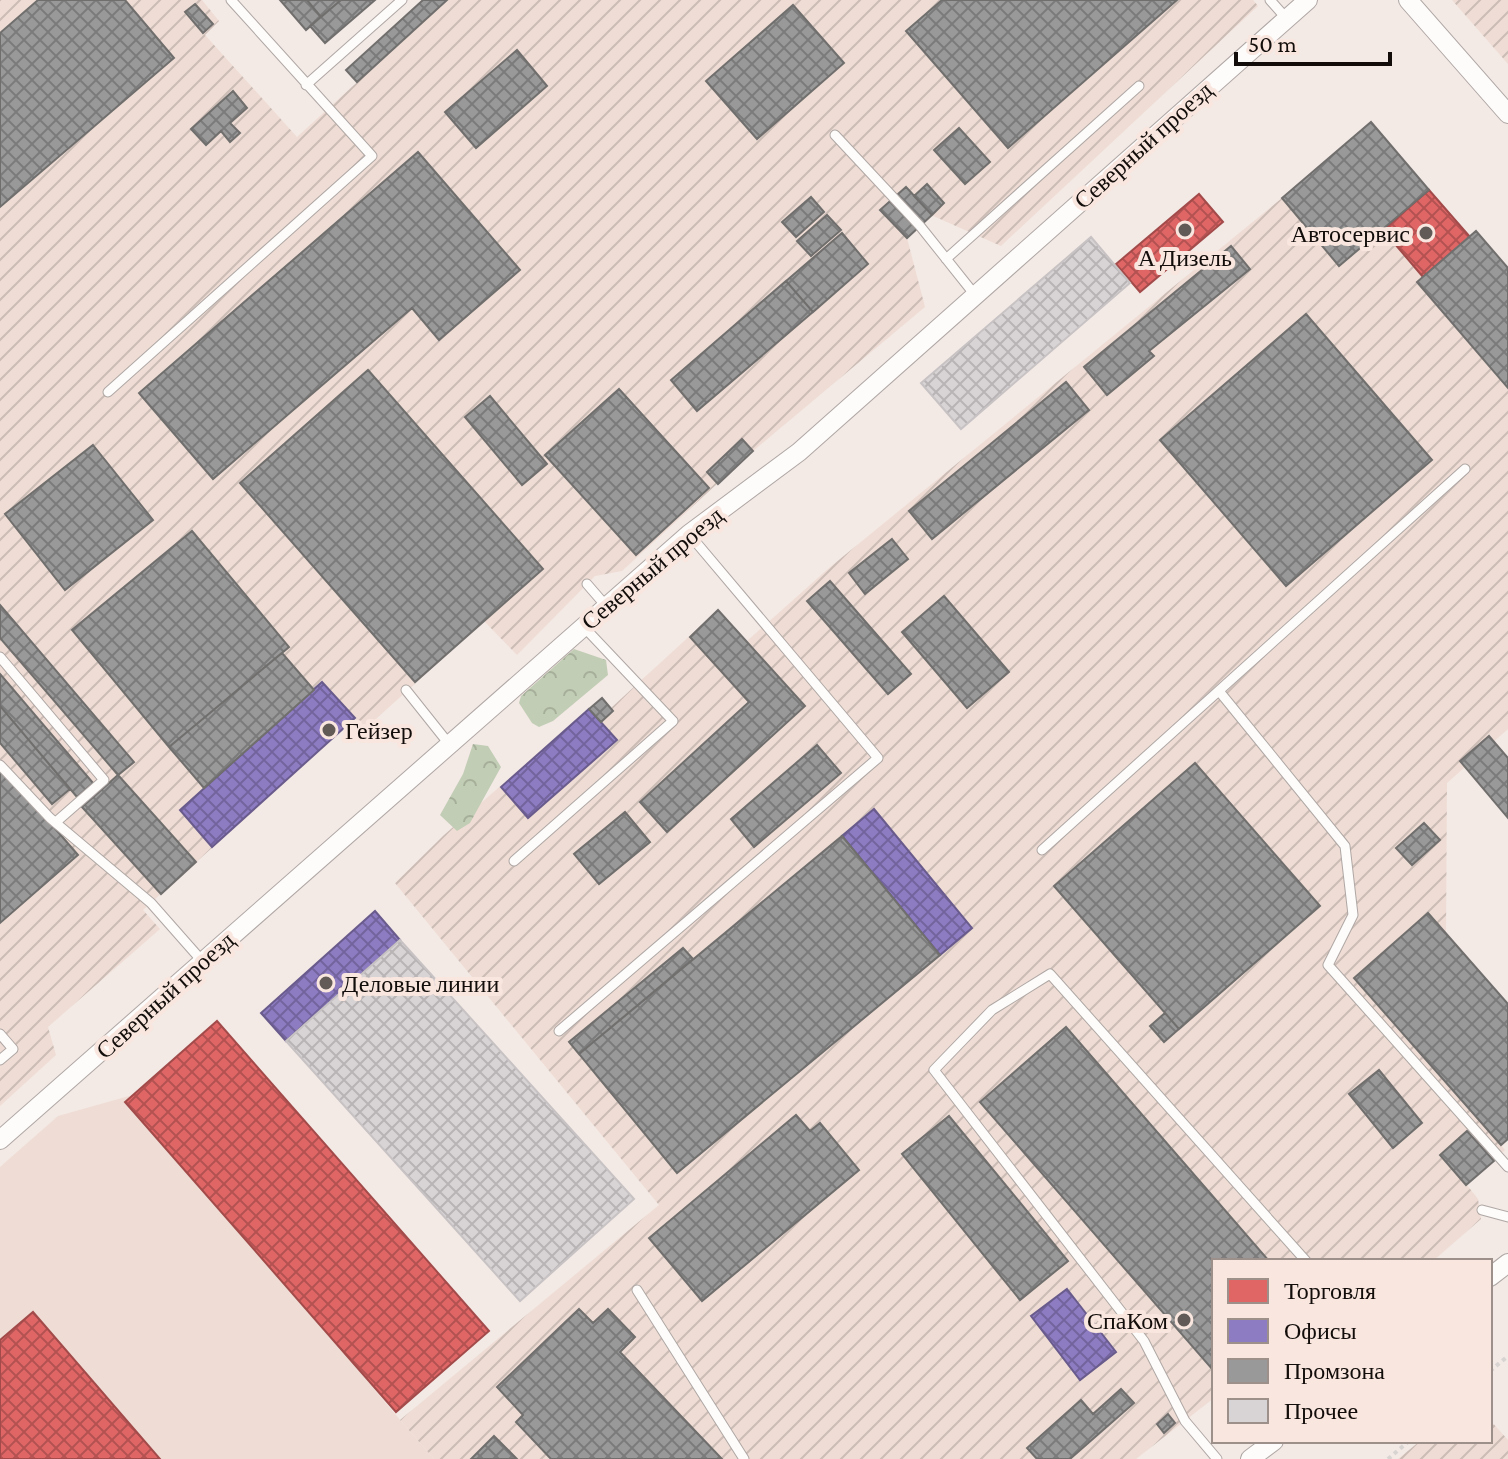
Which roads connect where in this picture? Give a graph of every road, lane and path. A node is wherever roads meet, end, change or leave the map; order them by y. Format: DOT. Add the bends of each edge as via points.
graph roads {
  1 [pos="231,0"];
  2 [pos="402,0"];
  3 [pos="1270,0"];
  4 [pos="1308,0"];
  5 [pos="1408,0"];
  6 [pos="1286,18"];
  7 [pos="306,85"];
  8 [pos="1139,86"];
  9 [pos="1508,114"];
  10 [pos="835,135"];
  11 [pos="946,259"];
  12 [pos="975,295"];
  13 [pos="108,392"];
  14 [pos="1465,469"];
  15 [pos="689,534"];
  16 [pos="587,584"];
  17 [pos="606,606"];
  18 [pos="583,626"];
  19 [pos="0,657"];
  20 [pos="406,690"];
  21 [pos="1219,691"];
  22 [pos="449,744"];
  23 [pos="0,765"];
  24 [pos="56,822"];
  25 [pos="1042,850"];
  26 [pos="514,861"];
  27 [pos="203,962"];
  28 [pos="559,1031"];
  29 [pos="0,1034"];
  30 [pos="0,1060"];
  31 [pos="0,1140"];
  32 [pos="1508,1167"];
  33 [pos="1482,1210"];
  34 [pos="1508,1217"];
  35 [pos="1304,1259"];
  36 [pos="1508,1263"];
  37 [pos="1492,1275"];
  38 [pos="637,1290"];
  39 [pos="1508,1356"];
  40 [pos="1492,1369"];
  41 [pos="1271,1443"];
  42 [pos="1407,1443"];
  43 [pos="744,1459"];
  44 [pos="1217,1459"];
  45 [pos="1250,1459"];
  46 [pos="1388,1459"];
  1 -- 7 [label="lane"];
  2 -- 7 [label="lane"];
  3 -- 6 [label="lane"];
  4 -- 6 [label="street, Северный проезд"];
  5 -- 9 [label="street"];
  6 -- 12 [label="street, Северный проезд"];
  7 -- 13 [label="lane" via="372,156"];
  8 -- 11 [label="lane"];
  10 -- 11 [label="lane"];
  11 -- 12 [label="lane"];
  12 -- 15 [label="street, Северный проезд" via="799,452"];
  14 -- 21 [label="lane"];
  15 -- 17 [label="street, Северный проезд"];
  15 -- 28 [label="lane" via="878,758"];
  16 -- 17 [label="lane"];
  17 -- 18 [label="street, Северный проезд"];
  18 -- 22 [label="street, Северный проезд"];
  18 -- 26 [label="lane" via="673,721"];
  19 -- 24 [label="lane" via="104,780"];
  20 -- 22 [label="lane"];
  21 -- 25 [label="lane"];
  21 -- 32 [label="lane" via="1345,846 1353,915 1328,965"];
  22 -- 27 [label="street, Северный проезд"];
  23 -- 24 [label="lane"];
  24 -- 27 [label="lane" via="151,903"];
  27 -- 31 [label="street, Северный проезд"];
  29 -- 30 [label="lane" via="13,1049"];
  33 -- 34 [label="lane"];
  35 -- 44 [label="lane" via="1050,974 992,1010 934,1070 1144,1341 1185,1421"];
  36 -- 37 [label="street"];
  38 -- 43 [label="lane"];
  39 -- 40 [label="path"];
  41 -- 45 [label="street"];
  42 -- 46 [label="path"];
}
